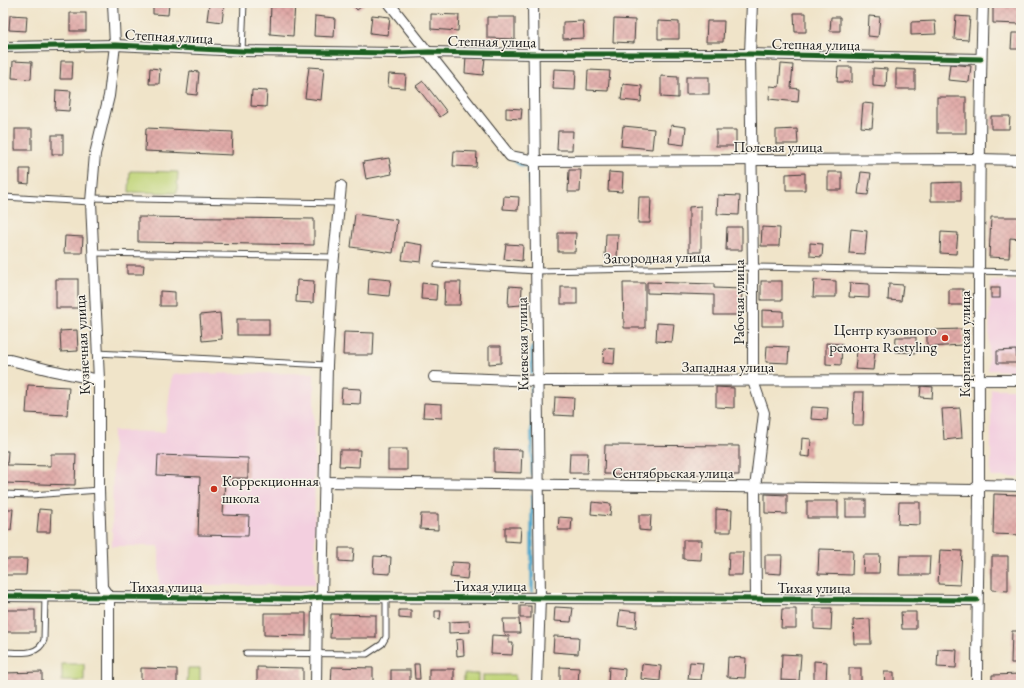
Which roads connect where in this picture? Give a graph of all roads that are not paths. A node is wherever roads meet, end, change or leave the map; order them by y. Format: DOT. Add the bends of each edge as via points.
graph roads {
  1 [pos="113,3"];
  2 [pos="244,3"];
  3 [pos="389,3"];
  4 [pos="534,3"];
  5 [pos="752,3"];
  6 [pos="983,3"];
  7 [pos="115,45"];
  8 [pos="3,47"];
  9 [pos="242,51"];
  10 [pos="429,52"];
  11 [pos="533,54"];
  12 [pos="750,54"];
  13 [pos="981,59"];
  14 [pos="979,159"];
  15 [pos="1021,160"];
  16 [pos="534,161"];
  17 [pos="751,161"];
  18 [pos="340,186"];
  19 [pos="3,198"];
  20 [pos="91,200"];
  21 [pos="338,203"];
  22 [pos="93,253"];
  23 [pos="334,257"];
  24 [pos="437,265"];
  25 [pos="753,268"];
  26 [pos="536,271"];
  27 [pos="979,272"];
  28 [pos="1021,272"];
  29 [pos="97,353"];
  30 [pos="3,360"];
  31 [pos="327,365"];
  32 [pos="434,377"];
  33 [pos="979,379"];
  34 [pos="99,380"];
  35 [pos="1021,380"];
  36 [pos="538,381"];
  37 [pos="753,381"];
  38 [pos="324,482"];
  39 [pos="540,486"];
  40 [pos="979,486"];
  41 [pos="1021,486"];
  42 [pos="755,488"];
  43 [pos="99,490"];
  44 [pos="3,494"];
  45 [pos="3,596"];
  46 [pos="45,596"];
  47 [pos="110,597"];
  48 [pos="386,597"];
  49 [pos="540,597"];
  50 [pos="320,598"];
  51 [pos="756,598"];
  52 [pos="977,600"];
  53 [pos="3,652"];
  54 [pos="246,653"];
  55 [pos="317,653"];
  56 [pos="109,685"];
  57 [pos="316,685"];
  58 [pos="537,685"];
  59 [pos="977,685"];
  1 -- 7 [label="street, Кузнечная улица"];
  2 -- 9 [label="lane"];
  3 -- 10 [label="street, Полевая улица"];
  4 -- 11 [label="street, Киевская улица"];
  5 -- 12 [label="street, Рабочая улица"];
  6 -- 13 [label="street, Карпатская улица"];
  7 -- 8 [label="street, Степная улица"];
  7 -- 9 [label="street, Степная улица"];
  7 -- 20 [label="street, Кузнечная улица" via="109,96 95,154"];
  9 -- 10 [label="street, Степная улица" via="397,54"];
  10 -- 11 [label="street, Степная улица"];
  10 -- 16 [label="street, Полевая улица" via="510,156"];
  11 -- 12 [label="street, Степная улица"];
  11 -- 16 [label="street, Киевская улица"];
  12 -- 13 [label="street, Степная улица"];
  12 -- 17 [label="street, Рабочая улица"];
  13 -- 14 [label="street, Карпатская улица"];
  14 -- 15 [label="street, Полевая улица"];
  14 -- 17 [label="street, Полевая улица"];
  14 -- 27 [label="street, Карпатская улица"];
  16 -- 17 [label="street, Полевая улица"];
  16 -- 26 [label="street, Киевская улица"];
  17 -- 25 [label="street, Рабочая улица"];
  18 -- 21 [label="street"];
  19 -- 20 [label="lane"];
  20 -- 21 [label="lane"];
  20 -- 22 [label="street, Кузнечная улица"];
  21 -- 23 [label="street"];
  22 -- 23 [label="lane"];
  22 -- 29 [label="street, Кузнечная улица"];
  23 -- 31 [label="street"];
  24 -- 26 [label="lane, Загородная улица"];
  25 -- 26 [label="lane, Загородная улица"];
  25 -- 27 [label="lane, Загородная улица"];
  25 -- 37 [label="street, Рабочая улица"];
  26 -- 36 [label="street, Киевская улица"];
  27 -- 28 [label="lane, Загородная улица"];
  27 -- 33 [label="street, Карпатская улица"];
  29 -- 31 [label="lane"];
  29 -- 34 [label="street, Кузнечная улица"];
  30 -- 34 [label="street"];
  31 -- 38 [label="street"];
  32 -- 36 [label="street, Западная улица"];
  33 -- 35 [label="street, Западная улица"];
  33 -- 37 [label="street, Западная улица"];
  33 -- 40 [label="street, Карпатская улица"];
  34 -- 43 [label="street, Кузнечная улица"];
  36 -- 37 [label="street, Западная улица"];
  36 -- 39 [label="street, Киевская улица"];
  37 -- 42 [label="street, Рабочая улица" via="764,413"];
  38 -- 39 [label="street, Сентябрьская улица"];
  38 -- 50 [label="street"];
  39 -- 42 [label="street, Сентябрьская улица"];
  39 -- 49 [label="street, Киевская улица"];
  40 -- 41 [label="street, Сентябрьская улица"];
  40 -- 42 [label="street, Сентябрьская улица" via="973,490"];
  40 -- 52 [label="street, Карпатская улица"];
  42 -- 51 [label="street, Рабочая улица"];
  43 -- 44 [label="lane"];
  43 -- 47 [label="street, Кузнечная улица" via="102,587"];
  45 -- 46 [label="street, Тихая улица"];
  46 -- 47 [label="street, Тихая улица"];
  46 -- 53 [label="lane" via="42,646 31,652"];
  47 -- 50 [label="street, Тихая улица"];
  47 -- 56 [label="street, Кузнечная улица"];
  48 -- 49 [label="street, Тихая улица"];
  48 -- 50 [label="street, Тихая улица"];
  48 -- 55 [label="lane" via="386,637 382,644 367,654"];
  49 -- 51 [label="street, Тихая улица"];
  49 -- 58 [label="street, Киевская улица"];
  50 -- 55 [label="street"];
  51 -- 52 [label="street, Тихая улица"];
  52 -- 59 [label="street, Карпатская улица"];
  54 -- 55 [label="lane"];
  55 -- 57 [label="street"];
}
